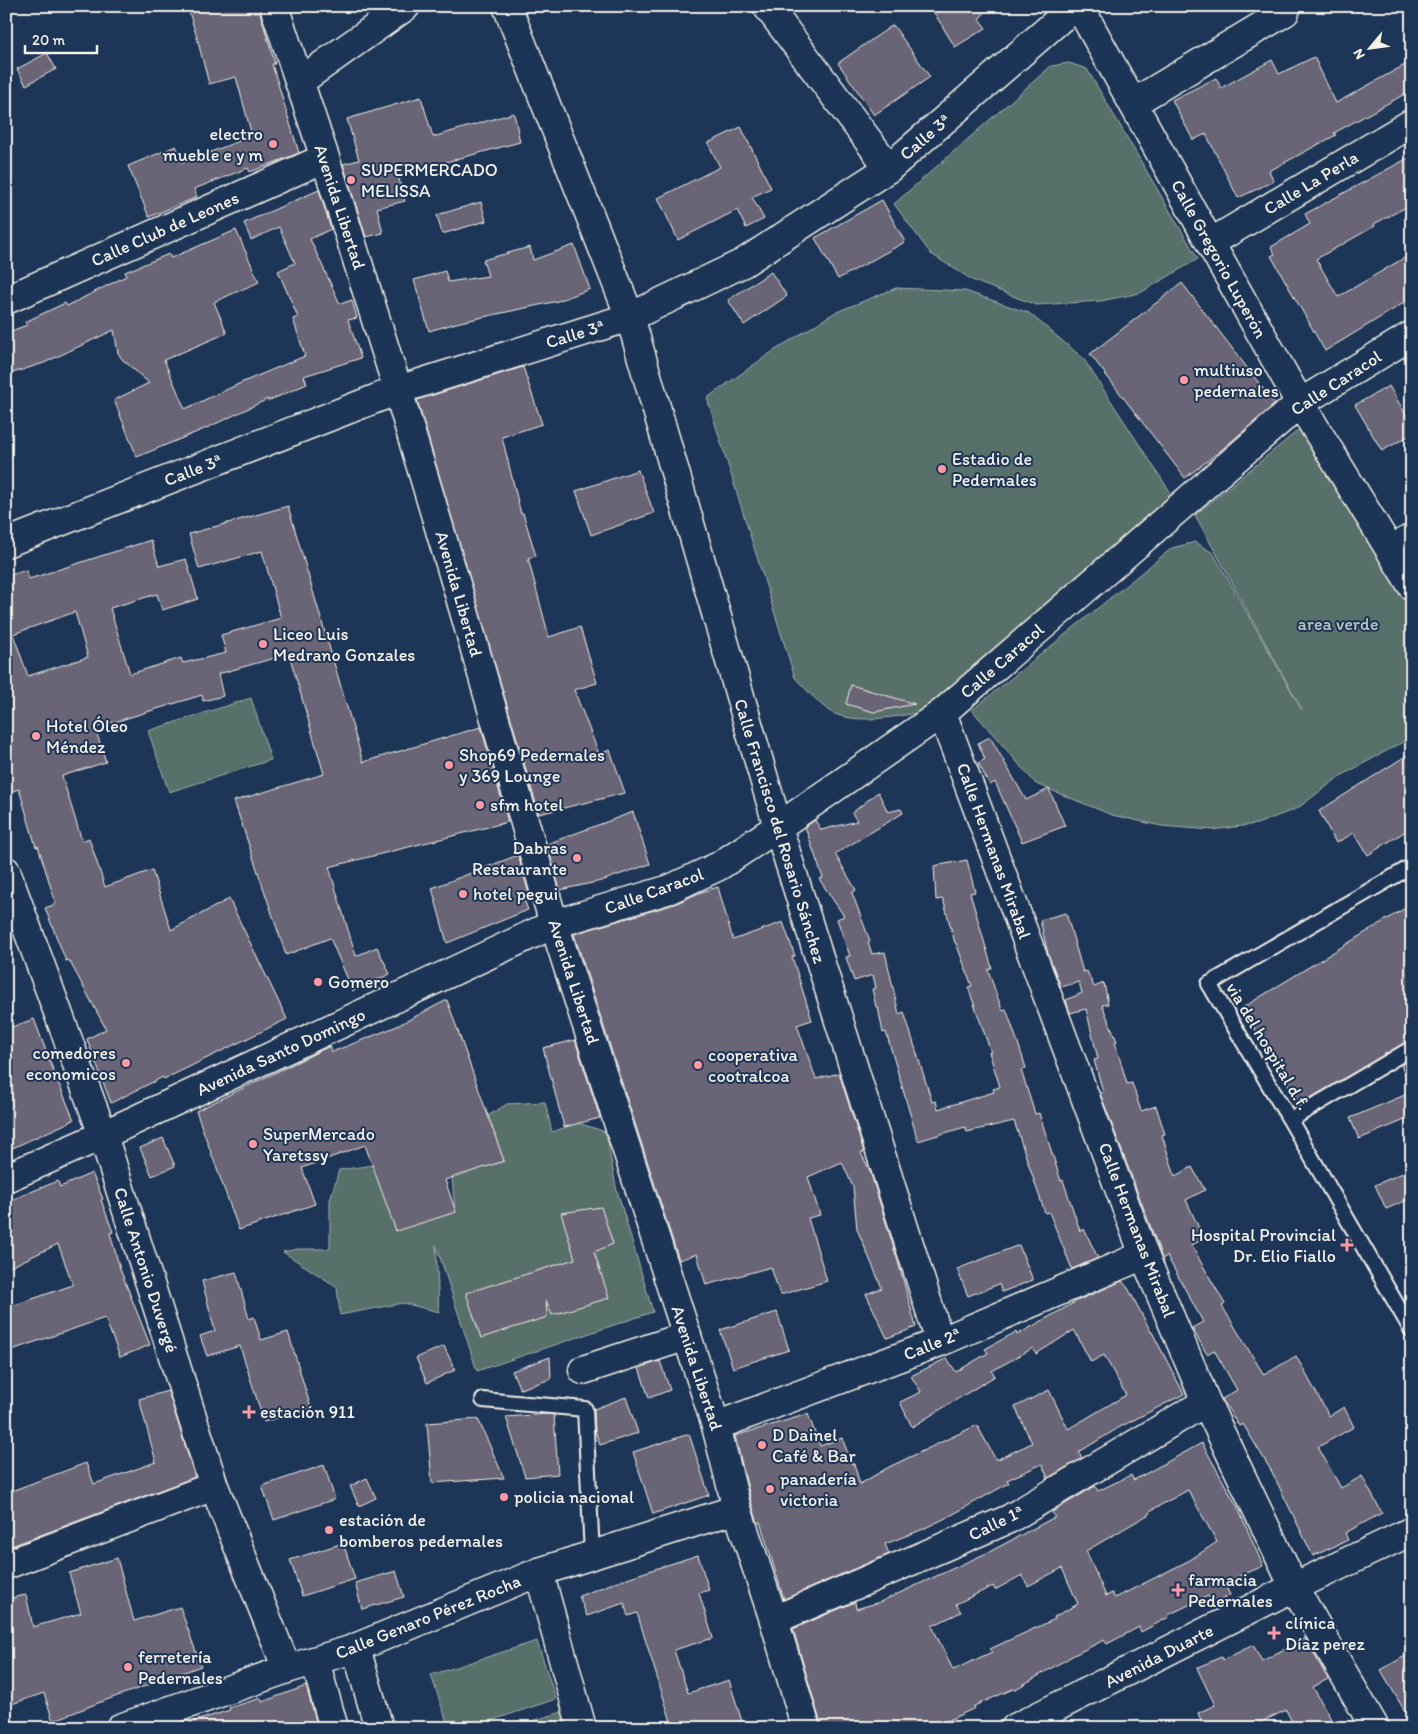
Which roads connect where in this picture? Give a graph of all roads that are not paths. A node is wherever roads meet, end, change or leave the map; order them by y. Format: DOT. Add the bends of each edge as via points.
graph roads {
  1 [pos="274,6"];
  2 [pos="406,6"];
  3 [pos="507,6"];
  4 [pos="767,6"];
  5 [pos="1078,6"];
  6 [pos="1285,12"];
  7 [pos="299,82"];
  8 [pos="1133,103"];
  9 [pos="1412,123"];
  10 [pos="325,158"];
  11 [pos="889,168"];
  12 [pos="1210,243"];
  13 [pos="6,300"];
  14 [pos="630,317"];
  15 [pos="1412,335"];
  16 [pos="398,390"];
  17 [pos="1300,403"];
  18 [pos="6,543"];
  19 [pos="1401,544"];
  20 [pos="1412,586"];
  21 [pos="942,713"];
  22 [pos="778,828"];
  23 [pos="1412,866"];
  24 [pos="6,871"];
  25 [pos="554,924"];
  26 [pos="1412,1048"];
  27 [pos="1290,1120"];
  28 [pos="103,1135"];
  29 [pos="6,1178"];
  30 [pos="1144,1255"];
  31 [pos="1412,1331"];
  32 [pos="687,1336"];
  33 [pos="940,1342"];
  34 [pos="583,1370"];
  35 [pos="483,1400"];
  36 [pos="1206,1402"];
  37 [pos="716,1426"];
  38 [pos="214,1486"];
  39 [pos="738,1510"];
  40 [pos="1412,1531"];
  41 [pos="592,1555"];
  42 [pos="6,1565"];
  43 [pos="539,1572"];
  44 [pos="1294,1587"];
  45 [pos="774,1620"];
  46 [pos="356,1648"];
  47 [pos="315,1662"];
  48 [pos="286,1669"];
  49 [pos="1023,1726"];
  50 [pos="120,1728"];
  51 [pos="334,1728"];
  52 [pos="379,1728"];
  53 [pos="582,1728"];
  54 [pos="806,1728"];
  55 [pos="1375,1728"];
  1 -- 7 [label="street, Avenida Libertad"];
  2 -- 7 [label="street"];
  3 -- 14 [label="street, Calle Francisco del Rosario Sánchez"];
  4 -- 11 [label="street"];
  5 -- 8 [label="street, Calle Gregorio Luperón"];
  5 -- 11 [label="street, Calle 3ª"];
  6 -- 8 [label="street"];
  7 -- 10 [label="street, Avenida Libertad"];
  8 -- 12 [label="street, Calle Gregorio Luperón"];
  9 -- 12 [label="street, Calle La Perla"];
  10 -- 13 [label="street, Calle Club de Leones"];
  10 -- 16 [label="street, Avenida Libertad"];
  11 -- 14 [label="street, Calle 3ª" via="743,263"];
  12 -- 17 [label="street, Calle Gregorio Luperón"];
  14 -- 16 [label="street, Calle 3ª"];
  14 -- 22 [label="street, Calle Francisco del Rosario Sánchez"];
  15 -- 17 [label="street, Calle Caracol"];
  16 -- 18 [label="street, Calle 3ª"];
  16 -- 25 [label="street, Avenida Libertad"];
  17 -- 19 [label="street, Calle Gregorio Luperón"];
  17 -- 21 [label="street, Calle Caracol"];
  19 -- 20 [label="street, Calle Gregorio Luperón"];
  21 -- 22 [label="street, Calle Caracol"];
  21 -- 30 [label="street, Calle Hermanas Mirabal"];
  22 -- 25 [label="street, Calle Caracol" via="719,866 670,889"];
  22 -- 33 [label="street, Calle Francisco del Rosario Sánchez"];
  23 -- 27 [label="lane, via del hospital d.f." via="1209,984"];
  24 -- 28 [label="street, Calle Antonio Duvergé"];
  25 -- 28 [label="street, Avenida Santo Domingo"];
  25 -- 32 [label="street, Avenida Libertad"];
  26 -- 27 [label="lane"];
  27 -- 31 [label="lane, via del hospital d.f."];
  28 -- 29 [label="street, Avenida Santo Domingo"];
  28 -- 38 [label="street, Calle Antonio Duvergé"];
  30 -- 33 [label="street, Calle 2ª"];
  30 -- 36 [label="street, Calle Hermanas Mirabal"];
  32 -- 34 [label="street"];
  32 -- 37 [label="street, Avenida Libertad"];
  33 -- 37 [label="street, Calle 2ª"];
  35 -- 41 [label="lane" via="585,1408"];
  36 -- 44 [label="street, Calle Hermanas Mirabal"];
  36 -- 45 [label="street, Calle 1ª" via="1009,1520"];
  37 -- 39 [label="street, Avenida Libertad"];
  38 -- 42 [label="street"];
  38 -- 48 [label="street, Calle Antonio Duvergé"];
  39 -- 41 [label="street, Calle Genaro Pérez Rocha"];
  39 -- 45 [label="street, Avenida Libertad"];
  40 -- 44 [label="street, Avenida Duarte"];
  41 -- 43 [label="street, Calle Genaro Pérez Rocha"];
  43 -- 46 [label="street, Calle Genaro Pérez Rocha"];
  43 -- 53 [label="street"];
  44 -- 49 [label="street, Avenida Duarte"];
  44 -- 55 [label="street, Calle Hermanas Mirabal"];
  45 -- 54 [label="street, Avenida Libertad"];
  46 -- 47 [label="street, Calle Genaro Pérez Rocha"];
  46 -- 52 [label="street"];
  47 -- 48 [label="street, Calle Genaro Pérez Rocha"];
  47 -- 51 [label="street"];
  48 -- 50 [label="street, Calle Genaro Pérez Rocha"];
}
